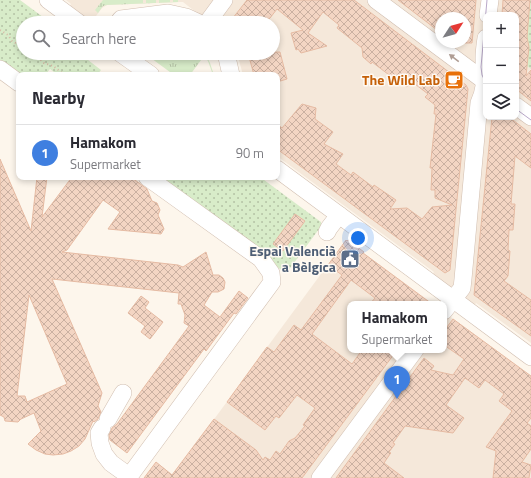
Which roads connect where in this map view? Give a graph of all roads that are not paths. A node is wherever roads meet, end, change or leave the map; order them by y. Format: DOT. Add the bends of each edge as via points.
graph roads {
  1 [pos="48,0"];
  2 [pos="224,0"];
  3 [pos="376,0"];
  4 [pos="490,0"];
  5 [pos="488,12"];
  6 [pos="70,16"];
  7 [pos="144,16"];
  8 [pos="182,16"];
  9 [pos="212,16"];
  10 [pos="130,60"];
  11 [pos="228,60"];
  12 [pos="0,69"];
  13 [pos="147,72"];
  14 [pos="230,72"];
  15 [pos="483,80"];
  16 [pos="16,81"];
  17 [pos="486,84"];
  18 [pos="519,108"];
  19 [pos="531,117"];
  20 [pos="280,171"];
  21 [pos="151,180"];
  22 [pos="339,215"];
  23 [pos="327,232"];
  24 [pos="444,301"];
  25 [pos="449,305"];
  26 [pos="413,353"];
  27 [pos="531,356"];
  28 [pos="123,393"];
  29 [pos="129,477"];
  30 [pos="320,478"];
  1 -- 6 [label="street"];
  2 -- 9 [label="street"];
  15 -- 3 [label="street, one-way"];
  4 -- 5 [label="street"];
  7 -- 8 [label="street" via="168,13"];
  10 -- 13 [label="street"];
  11 -- 14 [label="street"];
  12 -- 16 [label="street"];
  17 -- 25 [label="street" via="479,103 462,288"];
  18 -- 19 [label="street"];
  20 -- 22 [label="street"];
  21 -- 29 [label="street" via="262,259 271,273 272,282"];
  22 -- 23 [label="street"];
  22 -- 24 [label="street"];
  25 -- 27 [label="street"];
  26 -- 30 [label="street"];
  28 -- 29 [label="street" via="99,433 104,454"];
}
